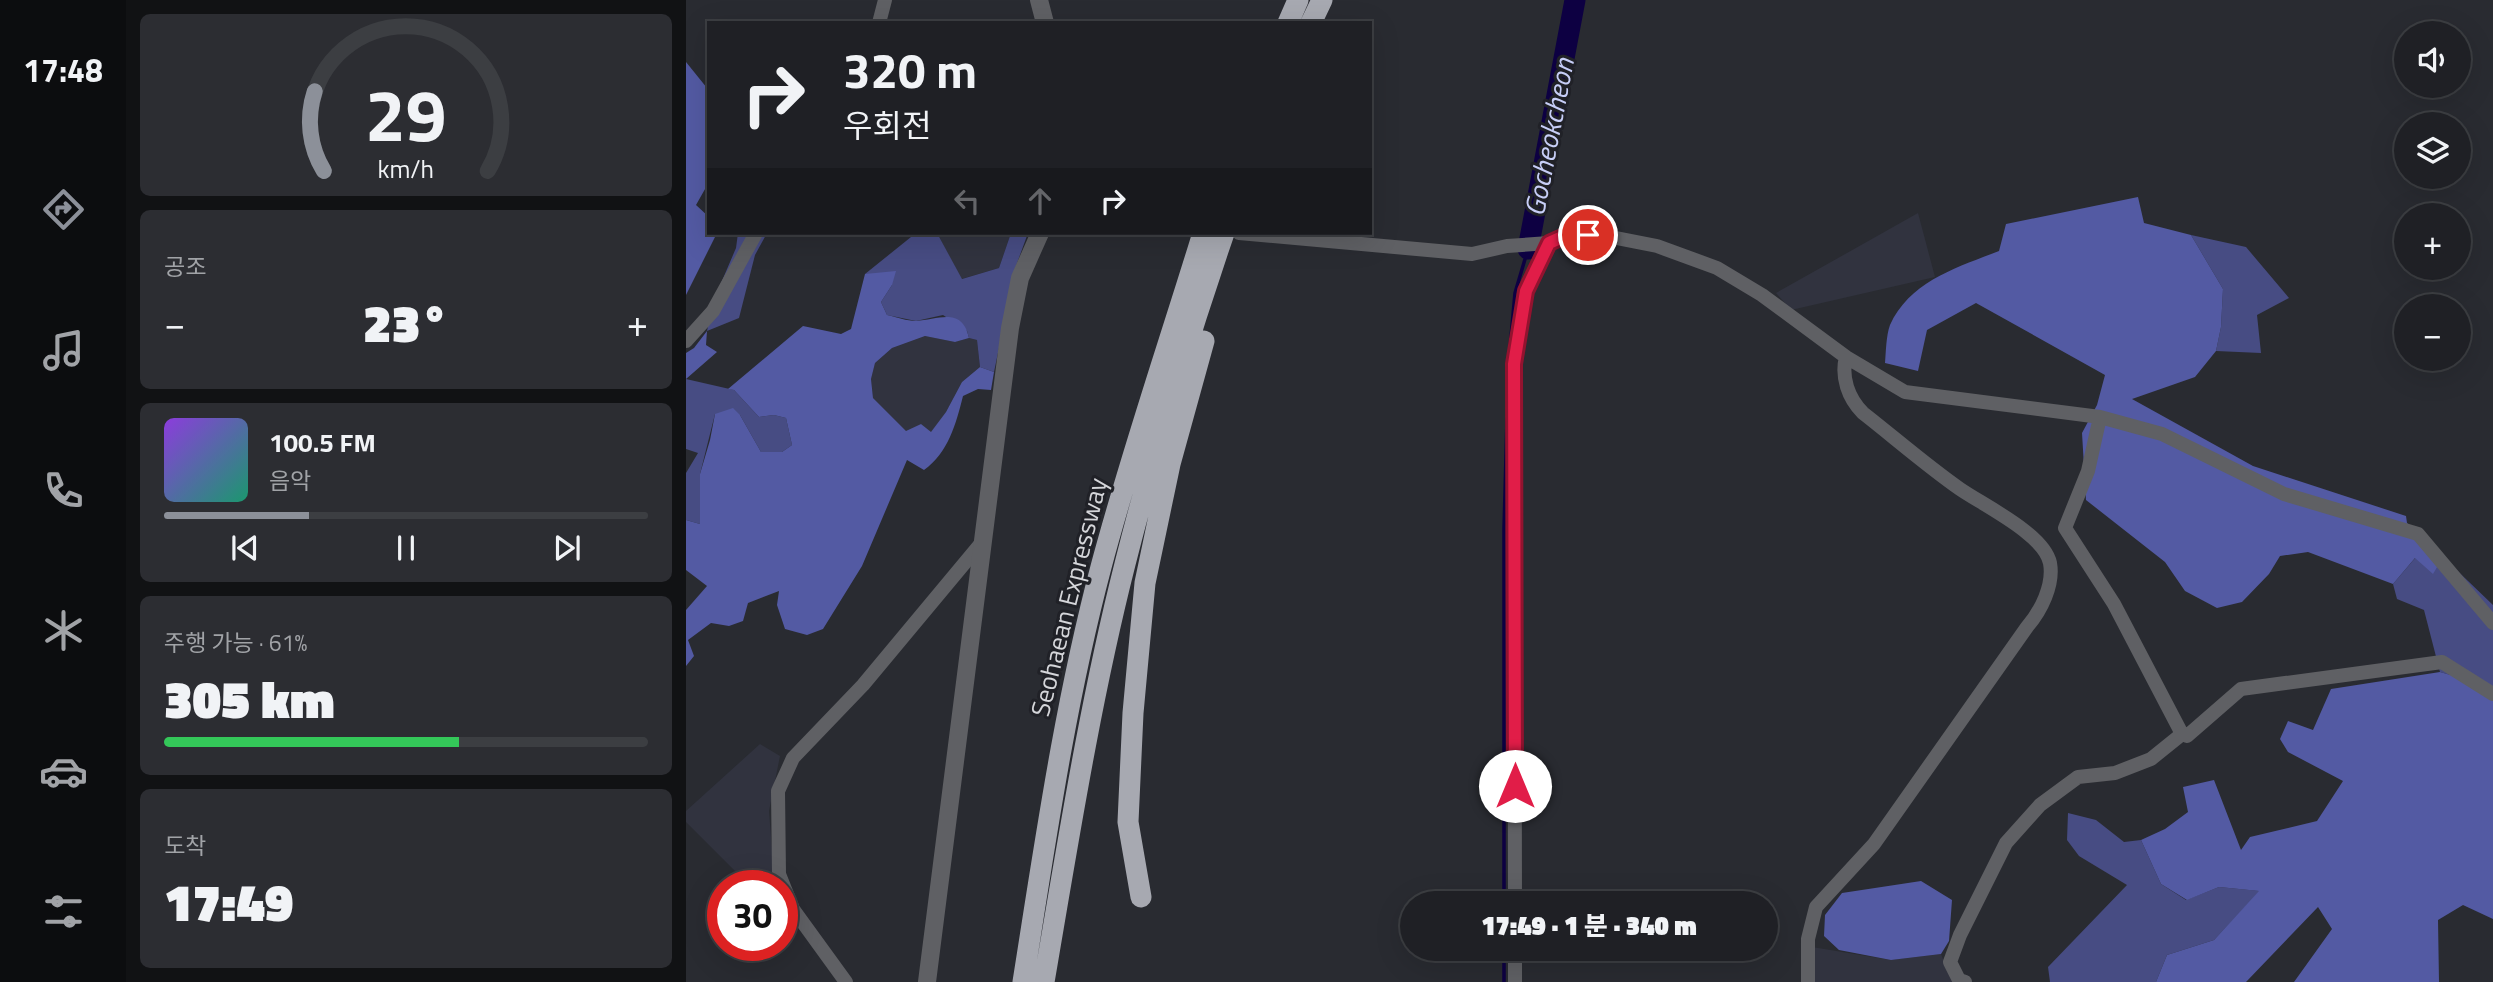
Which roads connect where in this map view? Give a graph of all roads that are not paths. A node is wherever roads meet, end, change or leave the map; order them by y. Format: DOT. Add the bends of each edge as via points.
graph roads {
  1 [pos="885,0"];
  2 [pos="1038,0"];
  3 [pos="1298,0"];
  4 [pos="1322,0"];
  5 [pos="880,21"];
  6 [pos="1044,21"];
  7 [pos="1289,21"];
  8 [pos="1312,21"];
  9 [pos="755,235"];
  10 [pos="1039,235"];
  11 [pos="1234,235"];
  12 [pos="1260,235"];
  13 [pos="1545,243"];
  14 [pos="1214,245"];
  15 [pos="686,341"];
  16 [pos="1846,357"];
  17 [pos="2100,417"];
  18 [pos="983,541"];
  19 [pos="2493,623"];
  20 [pos="2493,694"];
  21 [pos="2187,736"];
  22 [pos="1515,891"];
  23 [pos="1141,897"];
  24 [pos="1515,961"];
  25 [pos="846,982"];
  26 [pos="927,982"];
  27 [pos="1023,982"];
  28 [pos="1044,982"];
  29 [pos="1515,982"];
  30 [pos="1808,982"];
  31 [pos="1965,982"];
  1 -- 5 [label="street"];
  2 -- 6 [label="street"];
  3 -- 7 [label="highway"];
  4 -- 8 [label="highway"];
  9 -- 15 [label="street" via="713,311"];
  10 -- 18 [label="street" via="1020,278 1010,328"];
  11 -- 14 [label="highway"];
  12 -- 13 [label="street" via="1472,254"];
  13 -- 16 [label="street" via="1569,234 1606,236 1657,246 1717,268"];
  13 -- 22 [label="street" via="1526,291 1514,364"];
  14 -- 23 [label="highway" via="1145,583 1128,822"];
  14 -- 27 [label="highway, Seohaean Expressway" via="1150,397 1101,568 1056,773"];
  14 -- 28 [label="highway, Seohaean Expressway" via="1125,565 1079,777"];
  16 -- 17 [label="street" via="1905,392"];
  16 -- 30 [label="street" via="1842,370 1852,402 1961,490 2001,513 2042,546 2050,563 2050,583 2039,614 1874,844 1816,907 1808,939"];
  17 -- 19 [label="street" via="2162,434 2284,494 2417,534"];
  17 -- 31 [label="street" via="2088,471 2064,528 2114,604 2182,734 2151,759 2115,773 2078,777 2039,806 2006,843 1950,962"];
  18 -- 25 [label="street" via="863,685 793,758 778,791 779,874 793,909"];
  18 -- 26 [label="street"];
  20 -- 21 [label="street" via="2442,662 2294,681 2241,689"];
  24 -- 29 [label="street"];
}
